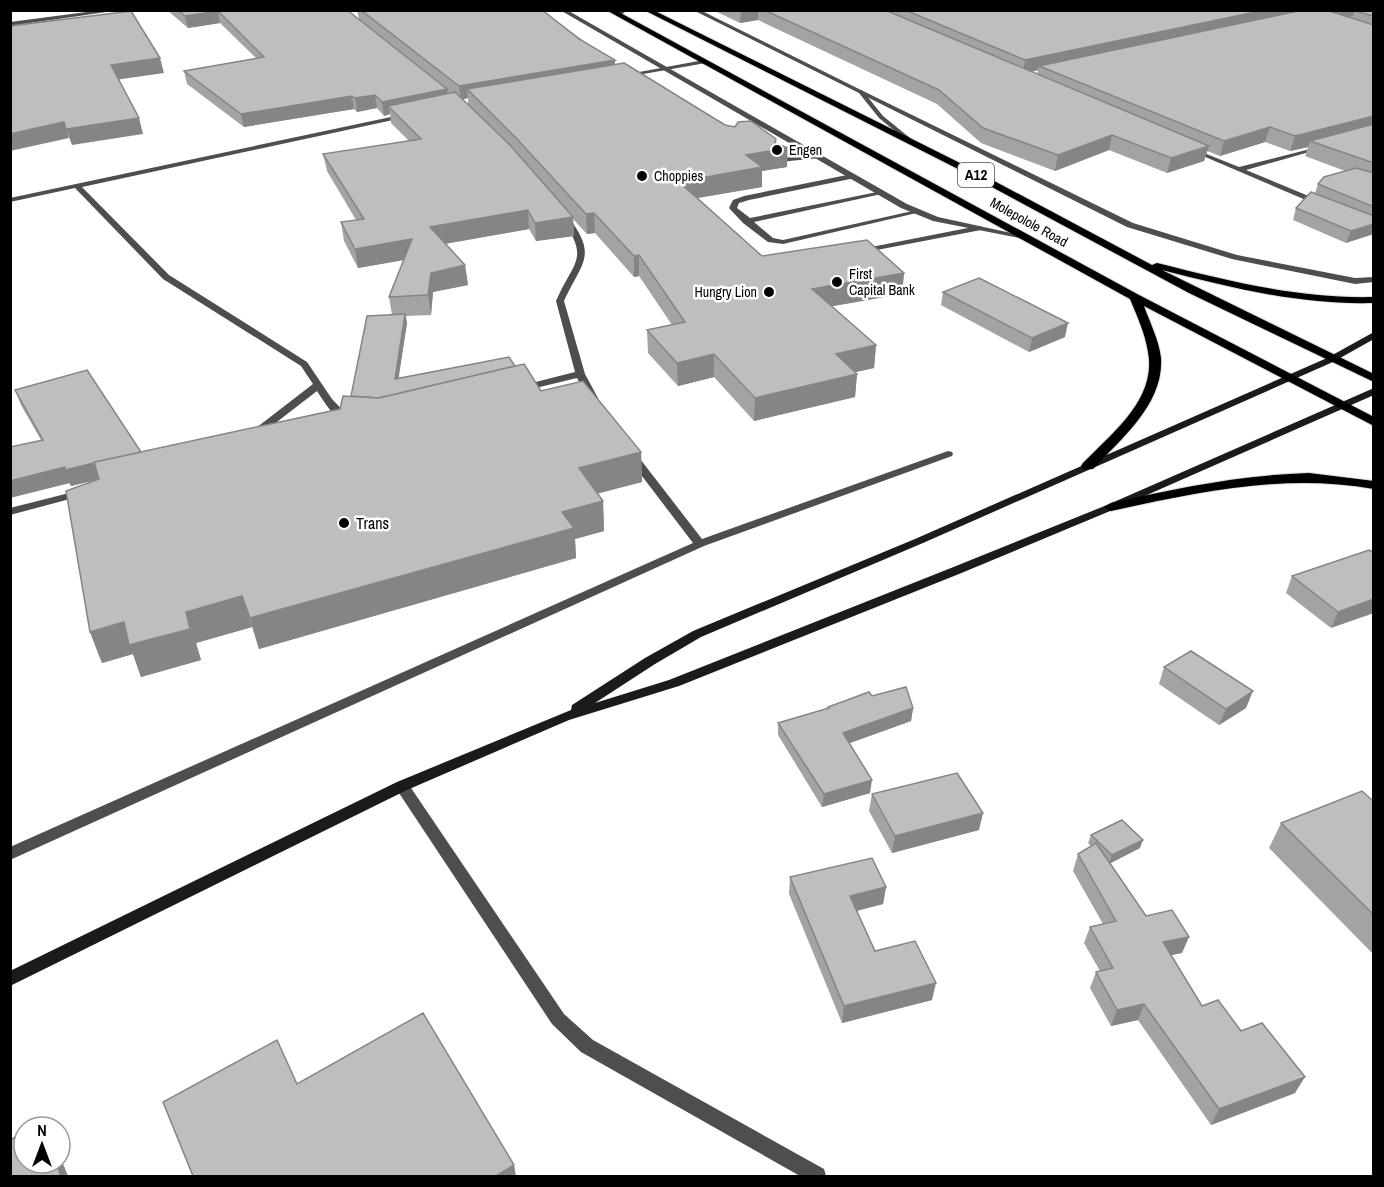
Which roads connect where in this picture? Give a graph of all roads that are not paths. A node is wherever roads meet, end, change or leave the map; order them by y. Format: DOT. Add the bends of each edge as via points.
graph roads {
  1 [pos="118,10"];
  2 [pos="562,10"];
  3 [pos="609,10"];
  4 [pos="647,10"];
  5 [pos="695,10"];
  6 [pos="621,13"];
  7 [pos="10,24"];
  8 [pos="704,62"];
  9 [pos="665,69"];
  10 [pos="619,76"];
  11 [pos="861,92"];
  12 [pos="412,114"];
  13 [pos="764,126"];
  14 [pos="754,128"];
  15 [pos="912,142"];
  16 [pos="1328,146"];
  17 [pos="1185,147"];
  18 [pos="818,157"];
  19 [pos="779,160"];
  20 [pos="1238,170"];
  21 [pos="852,176"];
  22 [pos="78,187"];
  23 [pos="882,193"];
  24 [pos="10,200"];
  25 [pos="1332,209"];
  26 [pos="559,212"];
  27 [pos="917,212"];
  28 [pos="746,221"];
  29 [pos="978,228"];
  30 [pos="1024,237"];
  31 [pos="855,252"];
  32 [pos="1134,260"];
  33 [pos="1374,279"];
  34 [pos="1135,297"];
  35 [pos="1374,300"];
  36 [pos="1374,335"];
  37 [pos="1330,360"];
  38 [pos="580,374"];
  39 [pos="1290,377"];
  40 [pos="1374,379"];
  41 [pos="317,386"];
  42 [pos="511,390"];
  43 [pos="1374,391"];
  44 [pos="1342,405"];
  45 [pos="600,411"];
  46 [pos="1374,422"];
  47 [pos="358,423"];
  48 [pos="243,440"];
  49 [pos="627,449"];
  50 [pos="948,454"];
  51 [pos="1089,466"];
  52 [pos="1374,485"];
  53 [pos="91,490"];
  54 [pos="1111,507"];
  55 [pos="10,512"];
  56 [pos="699,544"];
  57 [pos="564,717"];
  58 [pos="402,786"];
  59 [pos="10,854"];
  60 [pos="10,980"];
  61 [pos="816,1176"];
  1 -- 7 [label="street"];
  2 -- 9 [label="street"];
  3 -- 6 [label="main road, Molepolole Road / A12"];
  4 -- 15 [label="main road, Molepolole Road / A12"];
  5 -- 11 [label="street"];
  6 -- 8 [label="main road, Molepolole Road / A12"];
  8 -- 9 [label="street"];
  8 -- 30 [label="main road, Molepolole Road / A12"];
  9 -- 10 [label="street"];
  9 -- 13 [label="street"];
  11 -- 15 [label="street" via="881,117"];
  11 -- 33 [label="street" via="1130,225 1235,257 1355,281"];
  12 -- 22 [label="street"];
  13 -- 14 [label="street"];
  13 -- 18 [label="street"];
  15 -- 32 [label="main road, Molepolole Road / A12"];
  16 -- 20 [label="street"];
  17 -- 20 [label="street"];
  18 -- 19 [label="street"];
  18 -- 21 [label="street"];
  20 -- 25 [label="street"];
  21 -- 23 [label="street"];
  21 -- 28 [label="street" via="736,202 733,208"];
  22 -- 24 [label="street"];
  22 -- 41 [label="street" via="166,277 304,364"];
  23 -- 27 [label="street"];
  23 -- 28 [label="street"];
  26 -- 38 [label="street" via="582,237 584,253 560,301"];
  27 -- 28 [label="street" via="783,242 771,240"];
  27 -- 29 [label="street"];
  29 -- 30 [label="street"];
  29 -- 31 [label="street"];
  30 -- 34 [label="main road, Molepolole Road / A12"];
  32 -- 35 [label="main road" via="1281,294"];
  32 -- 37 [label="main road, Molepolole Road / A12"];
  34 -- 39 [label="main road, Molepolole Road / A12"];
  34 -- 51 [label="main road" via="1155,358 1154,378 1146,400"];
  36 -- 37 [label="main road"];
  37 -- 39 [label="main road"];
  37 -- 40 [label="main road, Molepolole Road / A12"];
  38 -- 42 [label="street"];
  38 -- 45 [label="street"];
  39 -- 44 [label="main road, Molepolole Road / A12"];
  39 -- 51 [label="main road"];
  41 -- 47 [label="street" via="340,415"];
  41 -- 48 [label="street"];
  43 -- 44 [label="main road"];
  44 -- 46 [label="main road, Molepolole Road / A12"];
  44 -- 54 [label="main road"];
  49 -- 56 [label="street"];
  50 -- 56 [label="street"];
  51 -- 57 [label="main road" via="697,634"];
  52 -- 54 [label="main road" via="1278,478 1226,483"];
  53 -- 55 [label="street"];
  54 -- 57 [label="main road" via="674,683"];
  56 -- 59 [label="street"];
  57 -- 58 [label="main road"];
  58 -- 60 [label="main road"];
  58 -- 61 [label="street" via="558,1019 587,1046"];
}
